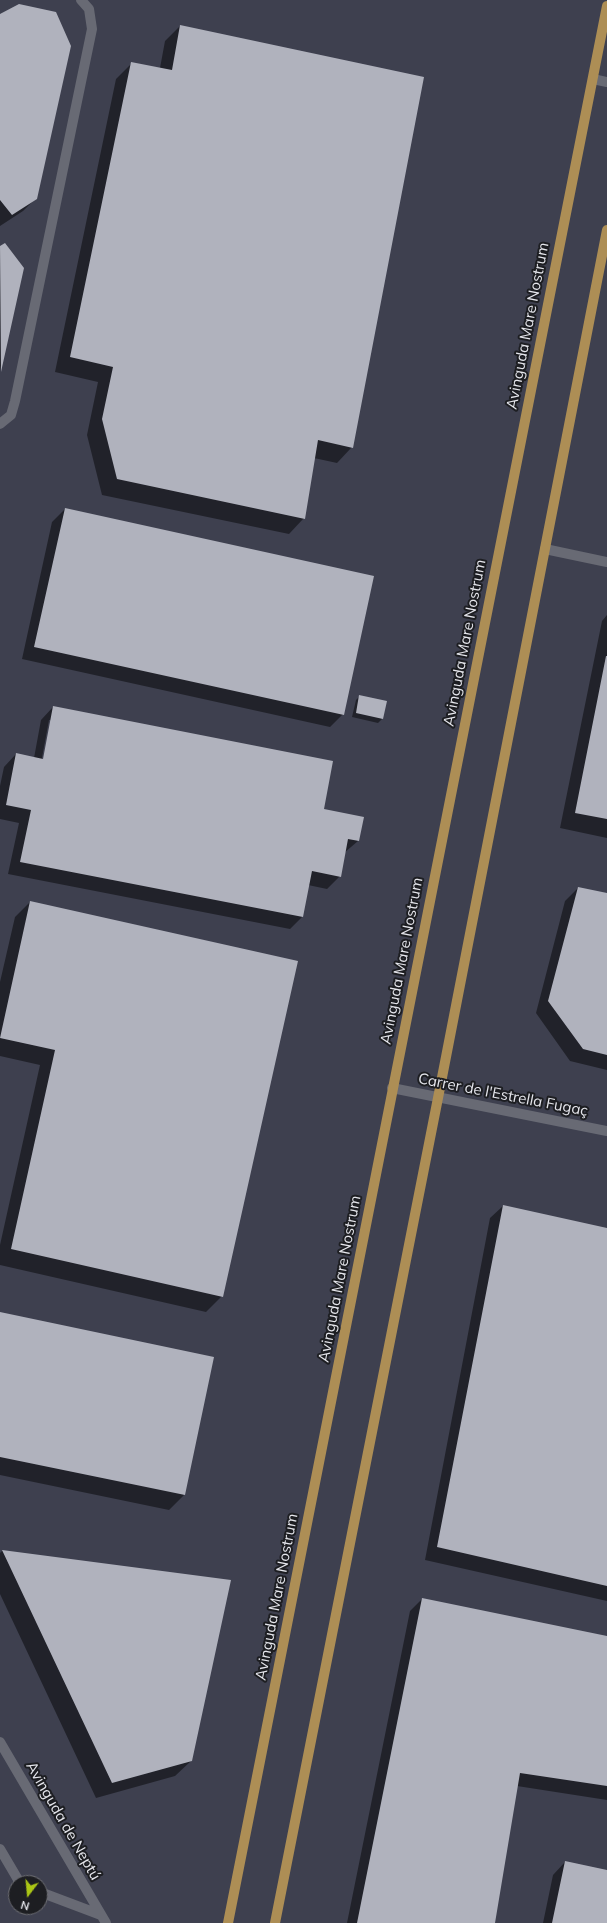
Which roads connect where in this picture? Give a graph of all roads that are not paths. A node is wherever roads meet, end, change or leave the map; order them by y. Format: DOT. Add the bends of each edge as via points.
graph roads {
  1 [pos="81,0"];
  2 [pos="607,6"];
  3 [pos="593,79"];
  4 [pos="607,82"];
  5 [pos="607,230"];
  6 [pos="0,424"];
  7 [pos="545,549"];
  8 [pos="607,562"];
  9 [pos="392,1088"];
  10 [pos="438,1098"];
  11 [pos="607,1131"];
  12 [pos="0,1742"];
  13 [pos="0,1849"];
  14 [pos="15,1875"];
  15 [pos="48,1895"];
  16 [pos="103,1919"];
  17 [pos="228,1923"];
  18 [pos="274,1923"];
  1 -- 6 [label="street" via="89,9 92,29 15,401 11,415"];
  2 -- 3 [label="main road, Avinguda Mare Nostrum"];
  3 -- 4 [label="street"];
  3 -- 9 [label="main road, Avinguda Mare Nostrum"];
  5 -- 7 [label="main road"];
  7 -- 8 [label="street"];
  7 -- 10 [label="main road"];
  9 -- 10 [label="street, Carrer de l'Estrella Fugaç"];
  9 -- 17 [label="main road, Avinguda Mare Nostrum"];
  10 -- 11 [label="street, Carrer de l'Estrella Fugaç"];
  10 -- 18 [label="main road"];
  12 -- 16 [label="street, Avinguda de Neptú"];
  13 -- 14 [label="street"];
  15 -- 16 [label="street, Avinguda de Neptú"];
}
